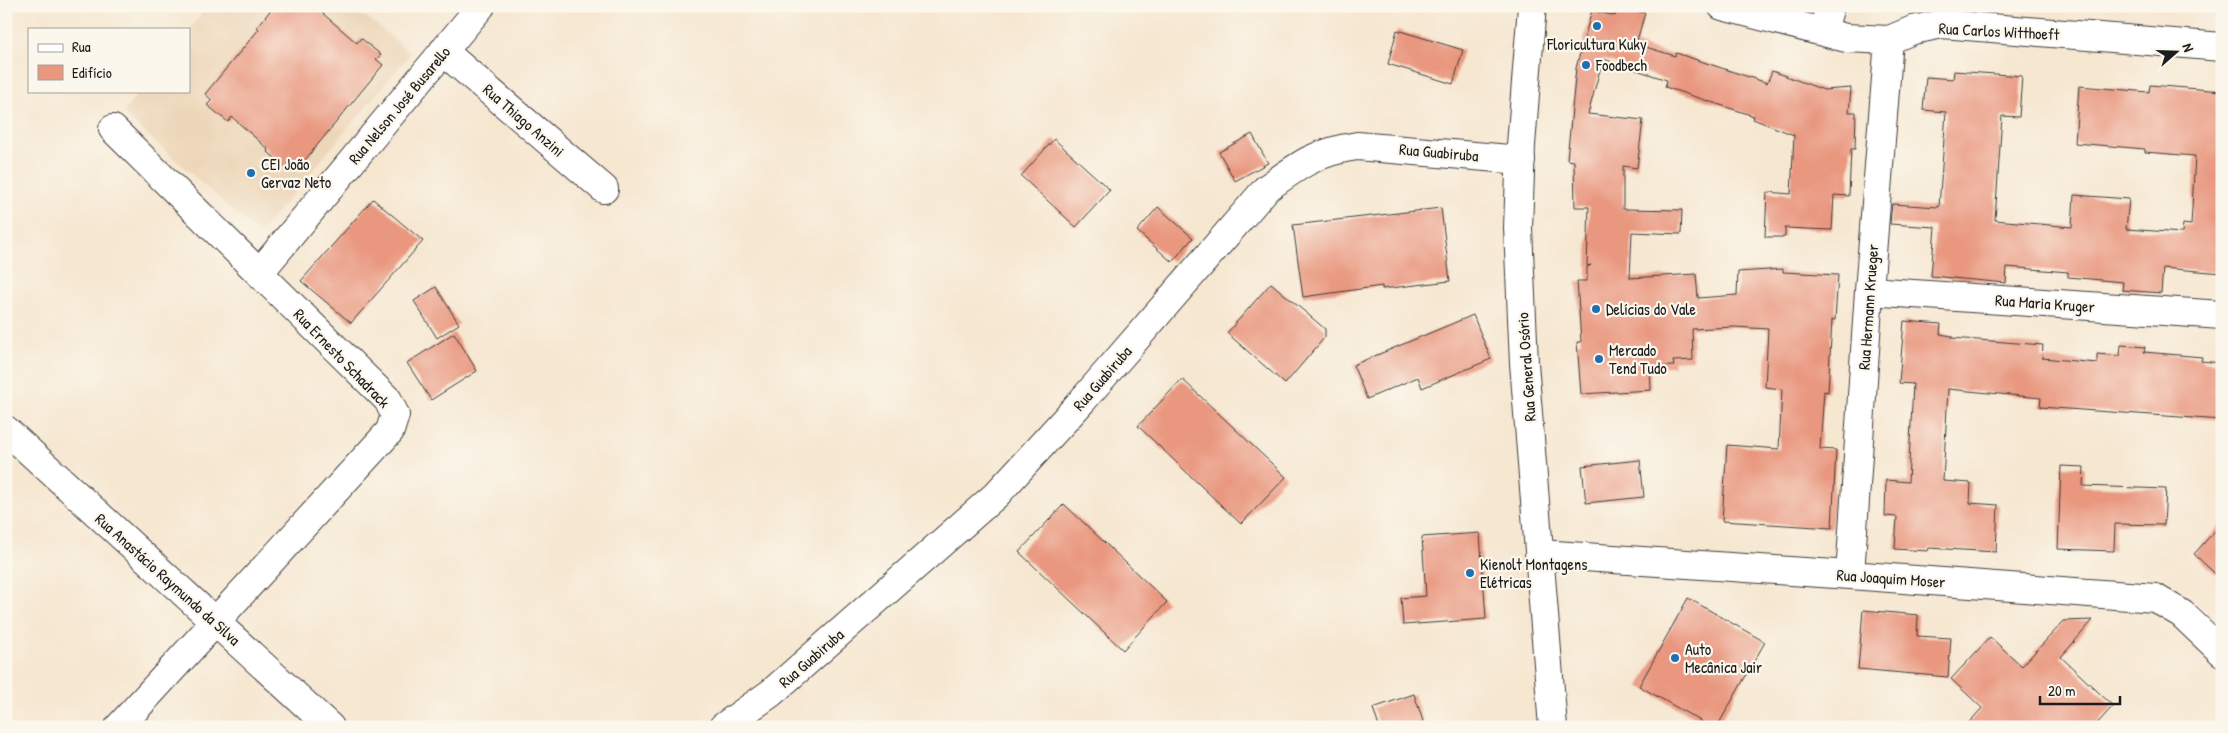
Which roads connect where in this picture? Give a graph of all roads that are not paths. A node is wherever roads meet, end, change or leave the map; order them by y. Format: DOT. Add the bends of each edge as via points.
graph roads {
  1 [pos="481,6"];
  2 [pos="1532,6"];
  3 [pos="1722,6"];
  4 [pos="1826,18"];
  5 [pos="1888,40"];
  6 [pos="2222,48"];
  7 [pos="443,51"];
  8 [pos="113,129"];
  9 [pos="1521,160"];
  10 [pos="604,189"];
  11 [pos="259,274"];
  12 [pos="1869,291"];
  13 [pos="2222,315"];
  14 [pos="6,430"];
  15 [pos="1540,554"];
  16 [pos="1850,575"];
  17 [pos="216,622"];
  18 [pos="2222,652"];
  19 [pos="119,727"];
  20 [pos="330,727"];
  21 [pos="723,727"];
  22 [pos="1553,727"];
  1 -- 7 [label="street, Rua Nelson José Busarello"];
  2 -- 9 [label="street, Rua General Osório"];
  3 -- 4 [label="street, Rua Carlos Witthoeft"];
  4 -- 5 [label="street, Rua Carlos Witthoeft" via="1846,38"];
  5 -- 6 [label="street, Rua Carlos Witthoeft" via="1942,24"];
  5 -- 12 [label="street, Rua Hermann Krueger"];
  7 -- 10 [label="street, Rua Thiago Anzini"];
  7 -- 11 [label="street, Rua Nelson José Busarello"];
  8 -- 11 [label="street, Rua Ernesto Schadrack"];
  9 -- 15 [label="street, Rua General Osório" via="1518,228 1524,364"];
  9 -- 21 [label="street, Rua Guabiruba" via="1357,146 1332,149 1301,163 1266,189 996,495 771,693"];
  11 -- 17 [label="street, Rua Ernesto Schadrack" via="388,400 396,415 390,431"];
  12 -- 13 [label="street, Rua Maria Kruger"];
  12 -- 16 [label="street, Rua Hermann Krueger"];
  14 -- 17 [label="street, Rua Anastácio Raymundo da Silva"];
  15 -- 16 [label="street, Rua Joaquim Moser"];
  15 -- 22 [label="street, Rua General Osório"];
  16 -- 18 [label="street, Rua Joaquim Moser" via="2155,598 2182,614"];
  17 -- 19 [label="street, Rua Ernesto Schadrack"];
  17 -- 20 [label="street, Rua Anastácio Raymundo da Silva"];
}
